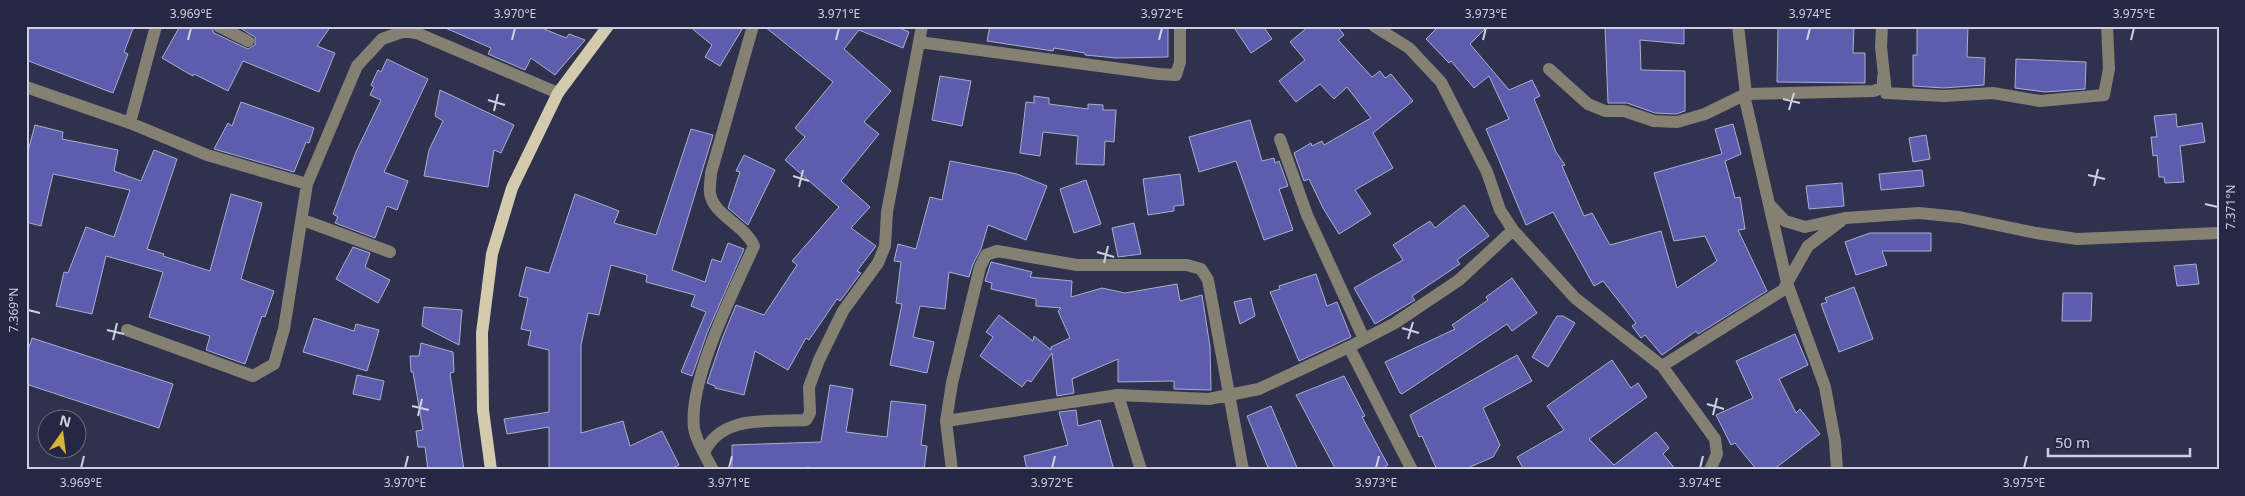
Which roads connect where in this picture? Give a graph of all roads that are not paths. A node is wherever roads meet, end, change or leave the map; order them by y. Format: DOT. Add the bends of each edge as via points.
graph roads {
  1 [pos="156,26"];
  2 [pos="218,26"];
  3 [pos="387,26"];
  4 [pos="608,26"];
  5 [pos="753,26"];
  6 [pos="922,26"];
  7 [pos="1180,26"];
  8 [pos="1374,26"];
  9 [pos="1738,26"];
  10 [pos="1882,26"];
  11 [pos="2108,26"];
  12 [pos="382,39"];
  13 [pos="248,41"];
  14 [pos="919,42"];
  15 [pos="1549,69"];
  16 [pos="1883,77"];
  17 [pos="26,87"];
  18 [pos="558,93"];
  19 [pos="1746,94"];
  20 [pos="130,123"];
  21 [pos="1280,139"];
  22 [pos="307,184"];
  23 [pos="1770,205"];
  24 [pos="1846,218"];
  25 [pos="302,220"];
  26 [pos="1513,230"];
  27 [pos="2219,233"];
  28 [pos="390,252"];
  29 [pos="1787,283"];
  30 [pos="127,330"];
  31 [pos="1364,339"];
  32 [pos="1349,348"];
  33 [pos="1662,366"];
  34 [pos="1118,395"];
  35 [pos="1228,395"];
  36 [pos="946,421"];
  37 [pos="704,453"];
  38 [pos="491,470"];
  39 [pos="713,470"];
  40 [pos="952,470"];
  41 [pos="1142,470"];
  42 [pos="1243,470"];
  43 [pos="1412,470"];
  44 [pos="1710,470"];
  45 [pos="1837,470"];
  1 -- 20 [label="street"];
  2 -- 13 [label="street"];
  3 -- 12 [label="street"];
  4 -- 18 [label="main road"];
  5 -- 37 [label="street" via="711,173 709,194 714,206 750,236 754,246 729,300 702,373 693,410 694,430"];
  6 -- 14 [label="street"];
  7 -- 14 [label="street" via="1180,62 1176,75"];
  8 -- 26 [label="street" via="1409,48 1441,82 1487,172 1500,210"];
  9 -- 19 [label="street"];
  10 -- 16 [label="street"];
  11 -- 16 [label="street" via="2109,69 2104,95 2040,100 1993,93 1944,96 1886,93"];
  12 -- 18 [label="street" via="405,31 419,34"];
  12 -- 22 [label="street" via="357,66"];
  14 -- 37 [label="street" via="887,212 885,246 878,263 843,312 819,360 809,387 810,413 806,420 737,423 709,441"];
  15 -- 19 [label="street" via="1588,104 1605,111 1624,111 1654,121 1677,122 1706,114"];
  16 -- 19 [label="street" via="1883,87 1874,91"];
  17 -- 20 [label="street"];
  18 -- 38 [label="main road" via="512,188 492,254 482,333 483,410"];
  19 -- 23 [label="street"];
  20 -- 22 [label="street" via="206,155"];
  21 -- 31 [label="street" via="1307,215"];
  22 -- 25 [label="street"];
  23 -- 24 [label="street" via="1784,221 1805,227"];
  23 -- 29 [label="street"];
  24 -- 27 [label="street" via="1919,213 1959,217 2077,239"];
  24 -- 29 [label="street" via="1808,246"];
  25 -- 28 [label="street"];
  25 -- 30 [label="street" via="284,329 274,364 253,376"];
  26 -- 31 [label="street" via="1459,280 1395,323"];
  26 -- 33 [label="street" via="1575,298"];
  29 -- 33 [label="street" via="1783,290"];
  29 -- 45 [label="street" via="1825,387"];
  31 -- 32 [label="street"];
  32 -- 35 [label="street" via="1259,389"];
  32 -- 43 [label="street"];
  33 -- 44 [label="street" via="1715,439 1716,454"];
  34 -- 35 [label="street" via="1209,399"];
  34 -- 36 [label="street"];
  34 -- 41 [label="street"];
  35 -- 36 [label="street" via="1208,280 1201,269 1187,265 1077,265 997,251 986,255 980,267"];
  35 -- 42 [label="street"];
  36 -- 40 [label="street"];
  37 -- 39 [label="street"];
}
